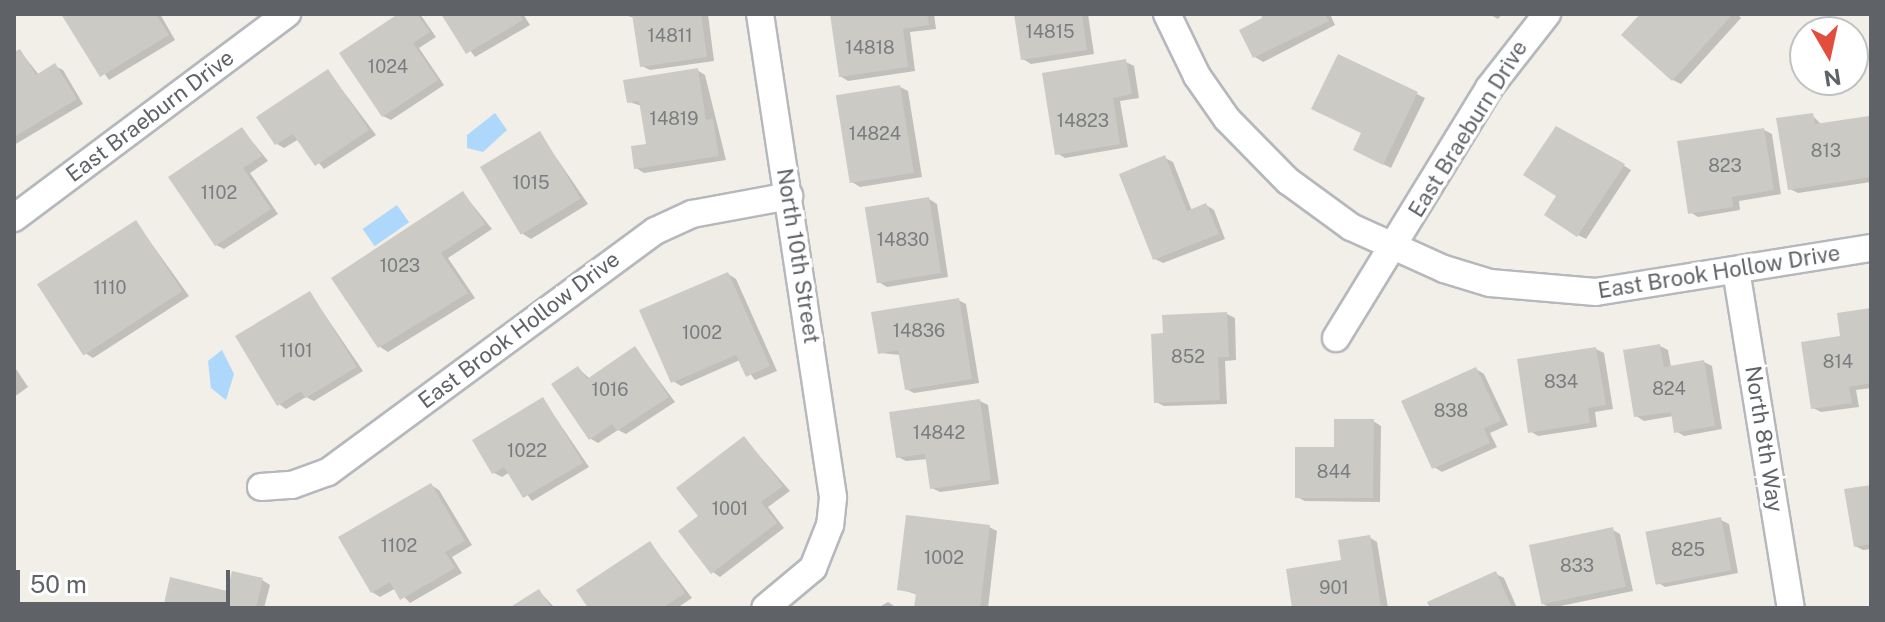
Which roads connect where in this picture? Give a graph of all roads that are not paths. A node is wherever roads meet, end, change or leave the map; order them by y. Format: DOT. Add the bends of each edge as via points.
graph roads {
  1 [pos="287,14"];
  2 [pos="760,14"];
  3 [pos="1167,14"];
  4 [pos="1547,14"];
  5 [pos="789,196"];
  6 [pos="14,218"];
  7 [pos="1393,248"];
  8 [pos="1871,248"];
  9 [pos="1736,270"];
  10 [pos="1336,338"];
  11 [pos="261,487"];
  12 [pos="765,608"];
  13 [pos="1791,608"];
  1 -- 6 [label="street, East Braeburn Drive"];
  2 -- 5 [label="street, North 10th Street"];
  3 -- 7 [label="street, East Brook Hollow Drive" via="1197,76 1227,119 1288,181 1351,227"];
  4 -- 7 [label="street, East Braeburn Drive" via="1489,88"];
  5 -- 11 [label="street, East Brook Hollow Drive" via="692,214 655,231 328,472 292,485"];
  5 -- 12 [label="street, North 10th Street" via="833,498 830,525 813,568"];
  7 -- 9 [label="street, East Brook Hollow Drive" via="1490,283 1543,291 1596,292"];
  7 -- 10 [label="street"];
  8 -- 9 [label="street, East Brook Hollow Drive"];
  9 -- 13 [label="street, North 8th Way"];
}
